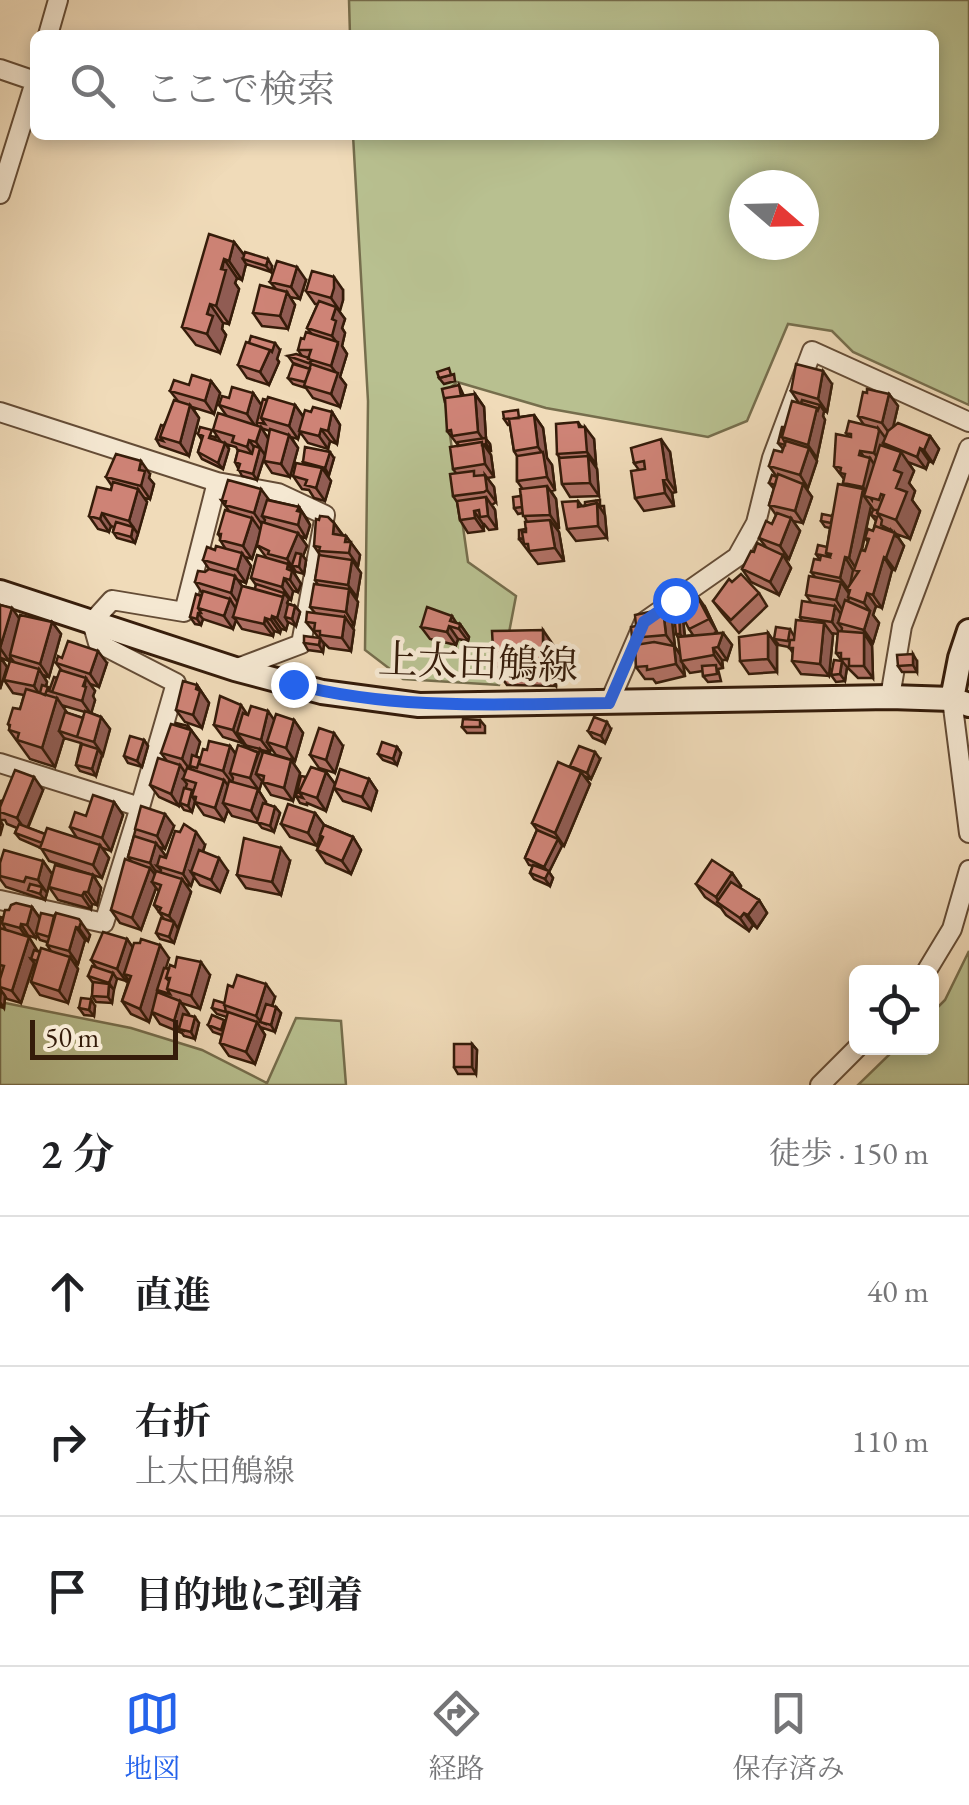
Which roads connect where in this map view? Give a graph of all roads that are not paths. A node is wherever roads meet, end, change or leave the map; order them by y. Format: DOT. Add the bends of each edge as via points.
graph roads {
  1 [pos="58,0"];
  2 [pos="49,30"];
  3 [pos="0,70"];
  4 [pos="30,80"];
  5 [pos="30,98"];
  6 [pos="0,194"];
  7 [pos="0,412"];
  8 [pos="969,422"];
  9 [pos="969,448"];
  10 [pos="218,482"];
  11 [pos="0,592"];
  12 [pos="92,622"];
  13 [pos="969,631"];
  14 [pos="235,670"];
  15 [pos="890,697"];
  16 [pos="961,702"];
  17 [pos="609,703"];
  18 [pos="0,763"];
  19 [pos="140,806"];
  20 [pos="969,833"];
  21 [pos="969,870"];
  22 [pos="0,900"];
  23 [pos="930,965"];
  24 [pos="850,1055"];
  25 [pos="820,1085"];
  1 -- 2 [label="street"];
  3 -- 4 [label="street"];
  5 -- 6 [label="street"];
  7 -- 10 [label="street"];
  8 -- 17 [label="street" via="812,350 756,523 736,557 644,622"];
  9 -- 15 [label="street" via="902,626"];
  10 -- 12 [label="street" via="184,612 112,600"];
  10 -- 14 [label="street" via="278,493 325,515 301,644"];
  11 -- 12 [label="main road, 上太田鵤線"];
  12 -- 14 [label="main road, 上太田鵤線"];
  12 -- 19 [label="street" via="98,643 176,683"];
  13 -- 16 [label="main road" via="960,658"];
  14 -- 17 [label="main road, 上太田鵤線" via="322,692 419,705"];
  15 -- 16 [label="main road, 上太田鵤線"];
  15 -- 17 [label="main road, 上太田鵤線"];
  16 -- 20 [label="street"];
  18 -- 19 [label="street"];
  19 -- 22 [label="street" via="104,923"];
  21 -- 23 [label="street" via="952,928"];
  24 -- 25 [label="street"];
}
